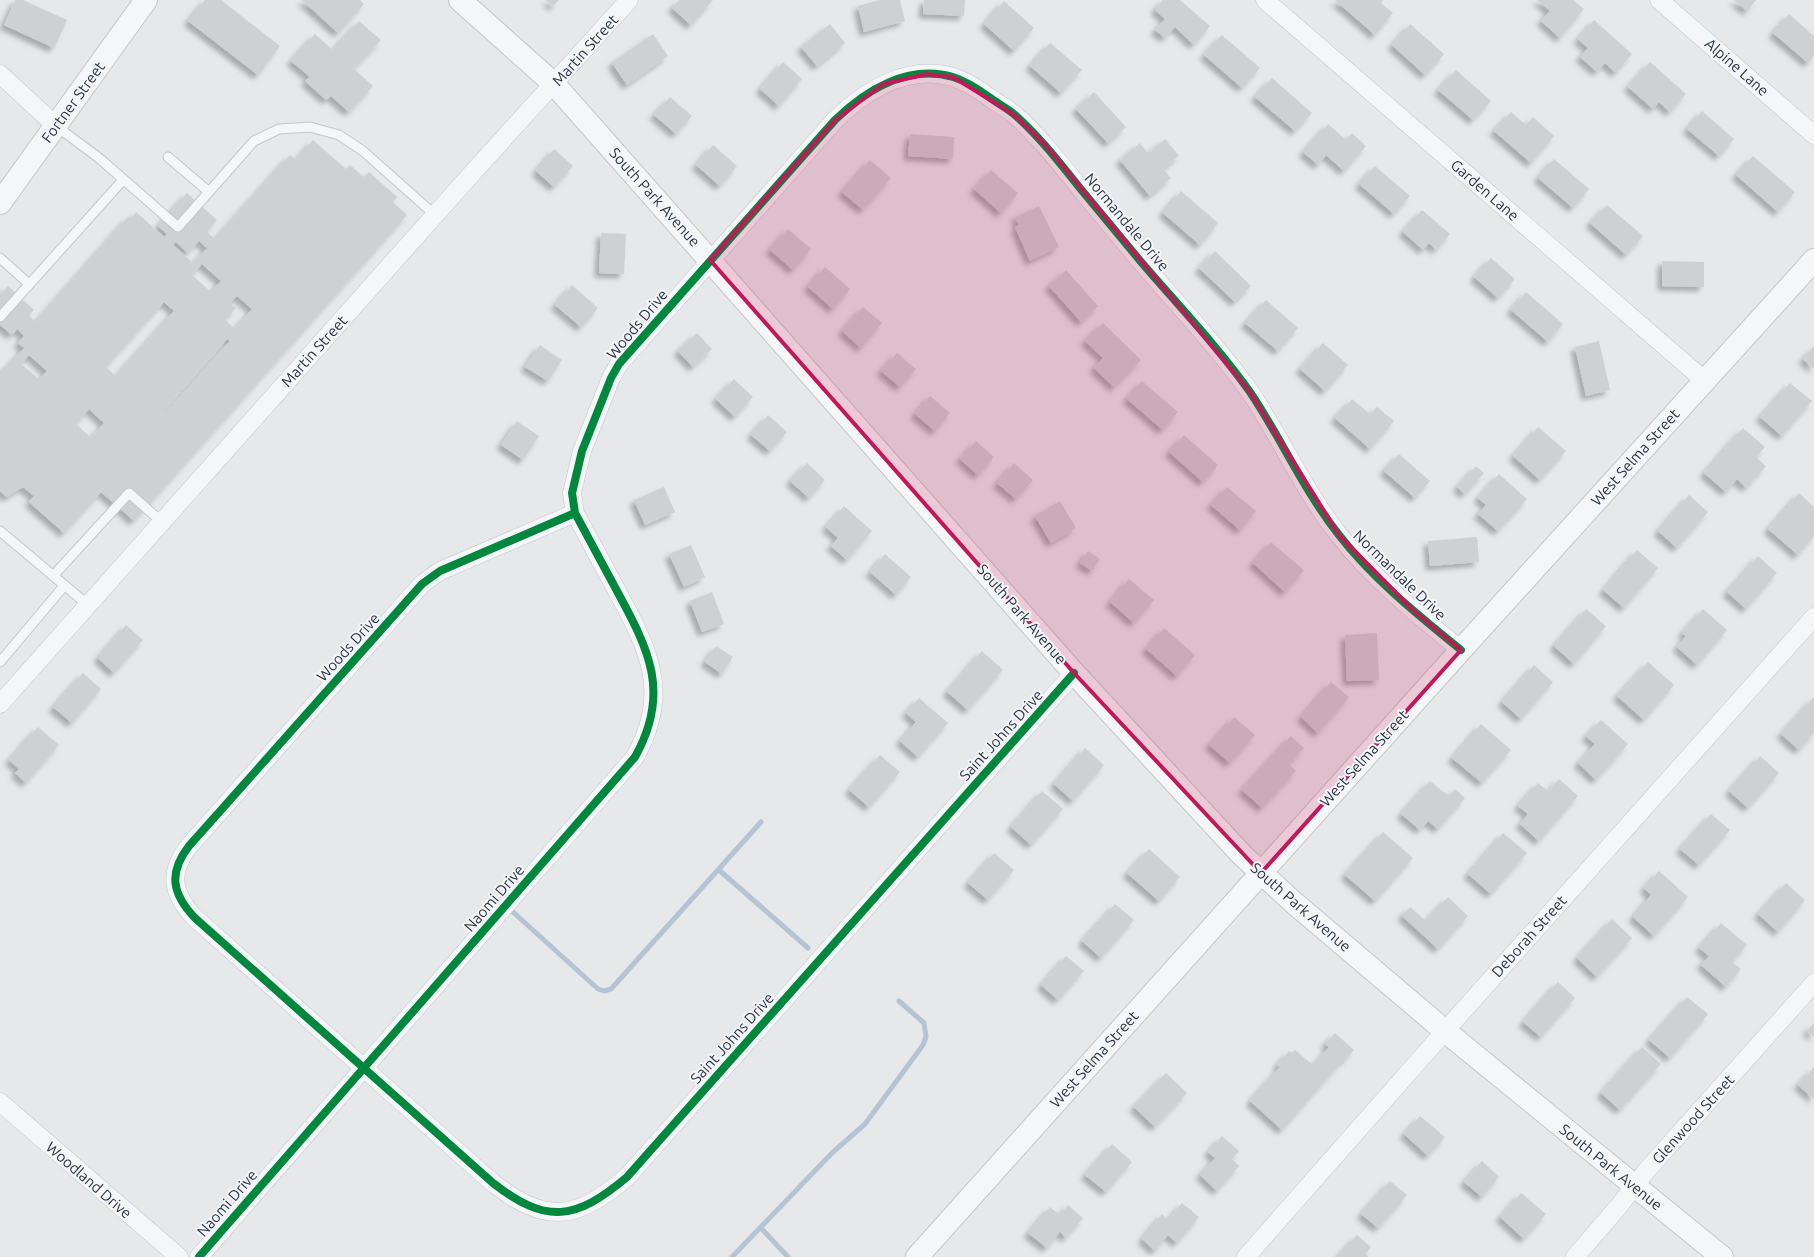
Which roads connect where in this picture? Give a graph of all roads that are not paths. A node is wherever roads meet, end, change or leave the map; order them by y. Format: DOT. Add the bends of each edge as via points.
graph roads {
  1 [pos="146,0"];
  2 [pos="460,0"];
  3 [pos="629,0"];
  4 [pos="1265,0"];
  5 [pos="1659,0"];
  6 [pos="0,74"];
  7 [pos="554,84"];
  8 [pos="56,126"];
  9 [pos="1814,135"];
  10 [pos="168,158"];
  11 [pos="123,180"];
  12 [pos="209,192"];
  13 [pos="0,203"];
  14 [pos="435,215"];
  15 [pos="0,258"];
  16 [pos="710,260"];
  17 [pos="1814,260"];
  18 [pos="29,284"];
  19 [pos="0,317"];
  20 [pos="1704,380"];
  21 [pos="575,513"];
  22 [pos="162,522"];
  23 [pos="0,531"];
  24 [pos="53,576"];
  25 [pos="64,586"];
  26 [pos="88,606"];
  27 [pos="1814,616"];
  28 [pos="1461,650"];
  29 [pos="0,662"];
  30 [pos="1074,673"];
  31 [pos="0,704"];
  32 [pos="1261,873"];
  33 [pos="1814,983"];
  34 [pos="1445,1031"];
  35 [pos="364,1067"];
  36 [pos="0,1102"];
  37 [pos="1634,1186"];
  38 [pos="179,1257"];
  39 [pos="199,1257"];
  40 [pos="917,1257"];
  41 [pos="1246,1257"];
  42 [pos="1575,1257"];
  43 [pos="1722,1257"];
  1 -- 8 [label="street, Fortner Street"];
  2 -- 7 [label="street, South Park Avenue"];
  3 -- 7 [label="street, Martin Street"];
  4 -- 20 [label="street, Garden Lane"];
  5 -- 9 [label="street, Alpine Lane"];
  6 -- 8 [label="street"];
  7 -- 14 [label="street, Martin Street"];
  7 -- 16 [label="street, South Park Avenue"];
  8 -- 11 [label="lane"];
  8 -- 13 [label="street, Fortner Street"];
  10 -- 12 [label="lane"];
  11 -- 12 [label="lane" via="178,227"];
  11 -- 18 [label="lane"];
  12 -- 14 [label="lane" via="254,141 279,129 310,126 339,135 363,151"];
  14 -- 22 [label="street, Martin Street"];
  15 -- 18 [label="lane"];
  16 -- 21 [label="street, Woods Drive" via="619,364 611,378 582,451 572,494"];
  16 -- 28 [label="street, Normandale Drive" via="835,120 868,93 904,76 927,74 953,77 976,88 1013,114 1044,144 1223,358 1250,392 1339,535 1406,604"];
  16 -- 30 [label="street, South Park Avenue"];
  17 -- 20 [label="street, West Selma Street"];
  18 -- 19 [label="lane"];
  20 -- 28 [label="street, West Selma Street"];
  21 -- 35 [label="street, Naomi Drive" via="639,631 647,655 654,696 652,719 645,740 622,773"];
  21 -- 35 [label="street, Woods Drive" via="440,571 422,584 189,846 178,864 175,884 185,907"];
  22 -- 24 [label="lane" via="129,493"];
  22 -- 26 [label="street, Martin Street"];
  23 -- 24 [label="lane"];
  24 -- 25 [label="lane"];
  25 -- 26 [label="lane"];
  25 -- 29 [label="lane"];
  26 -- 31 [label="street, Martin Street"];
  27 -- 34 [label="street, Deborah Street"];
  28 -- 32 [label="street, West Selma Street"];
  30 -- 32 [label="street, South Park Avenue"];
  30 -- 35 [label="street, Saint Johns Drive" via="626,1177 598,1199 567,1212 547,1212 511,1197"];
  32 -- 34 [label="street, South Park Avenue"];
  32 -- 40 [label="street, West Selma Street"];
  33 -- 37 [label="street, Glenwood Street"];
  34 -- 37 [label="street, South Park Avenue"];
  34 -- 41 [label="street, Deborah Street"];
  35 -- 39 [label="street, Naomi Drive"];
  36 -- 38 [label="street, Woodland Drive"];
  37 -- 42 [label="street, Glenwood Street"];
  37 -- 43 [label="street, South Park Avenue"];
}
